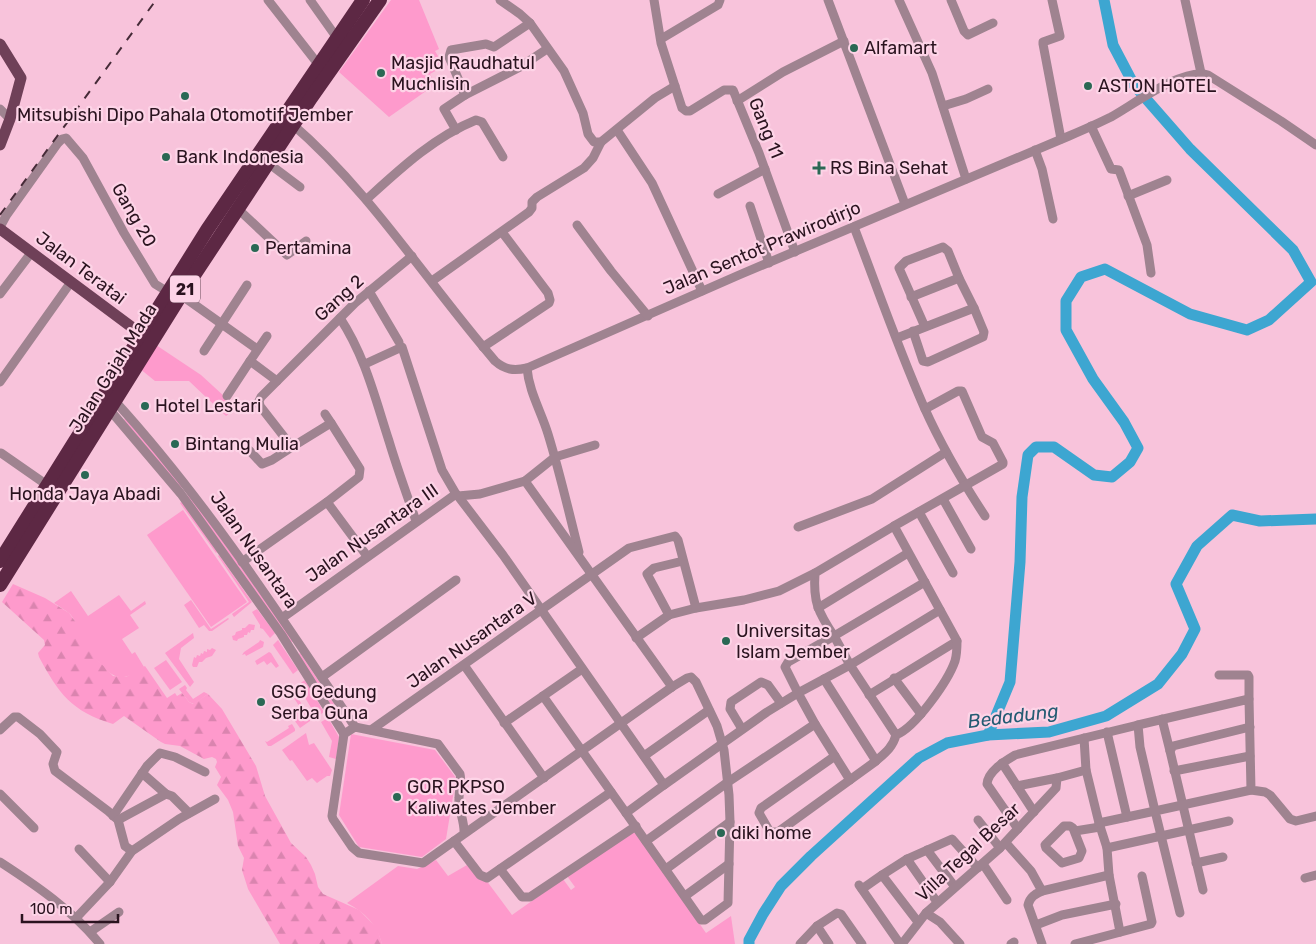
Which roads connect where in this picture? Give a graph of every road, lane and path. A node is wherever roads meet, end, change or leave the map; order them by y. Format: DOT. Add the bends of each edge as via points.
graph roads {
  1 [pos="268,0"];
  2 [pos="310,0"];
  3 [pos="363,0"];
  4 [pos="380,0"];
  5 [pos="500,0"];
  6 [pos="654,0"];
  7 [pos="720,0"];
  8 [pos="828,0"];
  9 [pos="899,0"];
  10 [pos="951,0"];
  11 [pos="1052,0"];
  12 [pos="1185,0"];
  13 [pos="530,23"];
  14 [pos="993,23"];
  15 [pos="337,38"];
  16 [pos="661,39"];
  17 [pos="844,41"];
  18 [pos="0,44"];
  19 [pos="547,49"];
  20 [pos="318,64"];
  21 [pos="1201,73"];
  22 [pos="675,86"];
  23 [pos="988,89"];
  24 [pos="465,95"];
  25 [pos="737,101"];
  26 [pos="943,106"];
  27 [pos="0,109"];
  28 [pos="10,119"];
  29 [pos="288,121"];
  30 [pos="1091,126"];
  31 [pos="456,130"];
  32 [pos="617,130"];
  33 [pos="1061,140"];
  34 [pos="602,142"];
  35 [pos="0,145"];
  36 [pos="1316,145"];
  37 [pos="1035,150"];
  38 [pos="503,157"];
  39 [pos="268,163"];
  40 [pos="765,169"];
  41 [pos="966,179"];
  42 [pos="1166,180"];
  43 [pos="300,187"];
  44 [pos="718,194"];
  45 [pos="1128,196"];
  46 [pos="367,199"];
  47 [pos="905,204"];
  48 [pos="750,206"];
  49 [pos="238,209"];
  50 [pos="1053,219"];
  51 [pos="577,225"];
  52 [pos="854,226"];
  53 [pos="0,228"];
  54 [pos="502,232"];
  55 [pos="306,241"];
  56 [pos="796,252"];
  57 [pos="31,253"];
  58 [pos="412,256"];
  59 [pos="769,263"];
  60 [pos="1152,273"];
  61 [pos="959,278"];
  62 [pos="432,281"];
  63 [pos="71,282"];
  64 [pos="248,285"];
  65 [pos="369,291"];
  66 [pos="702,291"];
  67 [pos="0,294"];
  68 [pos="174,294"];
  69 [pos="912,297"];
  70 [pos="974,308"];
  71 [pos="648,316"];
  72 [pos="340,318"];
  73 [pos="222,323"];
  74 [pos="925,327"];
  75 [pos="913,331"];
  76 [pos="141,334"];
  77 [pos="267,336"];
  78 [pos="897,338"];
  79 [pos="399,342"];
  80 [pos="483,347"];
  81 [pos="257,349"];
  82 [pos="204,351"];
  83 [pos="250,361"];
  84 [pos="364,364"];
  85 [pos="527,368"];
  86 [pos="517,370"];
  87 [pos="1,380"];
  88 [pos="277,381"];
  89 [pos="528,383"];
  90 [pos="227,396"];
  91 [pos="112,405"];
  92 [pos="925,409"];
  93 [pos="325,414"];
  94 [pos="331,423"];
  95 [pos="595,445"];
  96 [pos="292,447"];
  97 [pos="249,450"];
  98 [pos="946,452"];
  99 [pos="1,453"];
  100 [pos="555,457"];
  101 [pos="525,481"];
  102 [pos="47,485"];
  103 [pos="966,486"];
  104 [pos="480,494"];
  105 [pos="457,495"];
  106 [pos="943,499"];
  107 [pos="327,502"];
  108 [pos="469,510"];
  109 [pos="919,512"];
  110 [pos="985,516"];
  111 [pos="416,521"];
  112 [pos="894,526"];
  113 [pos="798,527"];
  114 [pos="971,549"];
  115 [pos="908,553"];
  116 [pos="367,556"];
  117 [pos="580,557"];
  118 [pos="0,560"];
  119 [pos="683,561"];
  120 [pos="242,562"];
  121 [pos="815,573"];
  122 [pos="953,573"];
  123 [pos="591,575"];
  124 [pos="456,580"];
  125 [pos="924,582"];
  126 [pos="0,585"];
  127 [pos="696,608"];
  128 [pos="818,608"];
  129 [pos="940,610"];
  130 [pos="541,611"];
  131 [pos="669,616"];
  132 [pos="282,618"];
  133 [pos="834,636"];
  134 [pos="636,638"];
  135 [pos="957,641"];
  136 [pos="299,643"];
  137 [pos="291,649"];
  138 [pos="464,665"];
  139 [pos="850,665"];
  140 [pos="582,669"];
  141 [pos="1219,675"];
  142 [pos="322,677"];
  143 [pos="894,678"];
  144 [pos="824,679"];
  145 [pos="672,687"];
  146 [pos="798,693"];
  147 [pos="869,695"];
  148 [pos="543,696"];
  149 [pos="1249,699"];
  150 [pos="781,703"];
  151 [pos="710,710"];
  152 [pos="921,714"];
  153 [pos="1162,719"];
  154 [pos="504,723"];
  155 [pos="621,724"];
  156 [pos="815,724"];
  157 [pos="1138,725"];
  158 [pos="355,727"];
  159 [pos="1250,727"];
  160 [pos="0,730"];
  161 [pos="371,730"];
  162 [pos="742,730"];
  163 [pos="1107,732"];
  164 [pos="344,734"];
  165 [pos="896,735"];
  166 [pos="1084,738"];
  167 [pos="723,745"];
  168 [pos="1170,751"];
  169 [pos="582,752"];
  170 [pos="644,756"];
  171 [pos="835,756"];
  172 [pos="1250,756"];
  173 [pos="876,761"];
  174 [pos="1002,763"];
  175 [pos="1086,770"];
  176 [pos="1174,771"];
  177 [pos="205,772"];
  178 [pos="142,773"];
  179 [pos="544,778"];
  180 [pos="1057,778"];
  181 [pos="850,780"];
  182 [pos="728,782"];
  183 [pos="664,785"];
  184 [pos="1017,786"];
  185 [pos="1251,790"];
  186 [pos="611,792"];
  187 [pos="0,794"];
  188 [pos="166,794"];
  189 [pos="215,799"];
  190 [pos="1182,806"];
  191 [pos="1155,811"];
  192 [pos="1034,812"];
  193 [pos="189,813"];
  194 [pos="626,813"];
  195 [pos="1316,816"];
  196 [pos="1127,817"];
  197 [pos="115,818"];
  198 [pos="978,820"];
  199 [pos="1229,821"];
  200 [pos="730,822"];
  201 [pos="1100,825"];
  202 [pos="636,826"];
  203 [pos="34,828"];
  204 [pos="1018,829"];
  205 [pos="1188,830"];
  206 [pos="1075,831"];
  207 [pos="464,834"];
  208 [pos="1163,836"];
  209 [pos="454,841"];
  210 [pos="646,841"];
  211 [pos="1003,846"];
  212 [pos="1107,848"];
  213 [pos="79,849"];
  214 [pos="927,850"];
  215 [pos="132,851"];
  216 [pos="1223,857"];
  217 [pos="907,859"];
  218 [pos="0,862"];
  219 [pos="1196,863"];
  220 [pos="730,864"];
  221 [pos="980,866"];
  222 [pos="500,869"];
  223 [pos="666,869"];
  224 [pos="882,875"];
  225 [pos="1316,875"];
  226 [pos="1109,876"];
  227 [pos="1142,876"];
  228 [pos="1305,878"];
  229 [pos="110,882"];
  230 [pos="955,887"];
  231 [pos="1203,890"];
  232 [pos="1042,891"];
  233 [pos="685,896"];
  234 [pos="1007,900"];
  235 [pos="937,902"];
  236 [pos="1116,904"];
  237 [pos="119,912"];
  238 [pos="926,913"];
  239 [pos="1180,913"];
  240 [pos="76,917"];
  241 [pos="918,922"];
  242 [pos="1036,925"];
  243 [pos="817,926"];
  244 [pos="90,932"];
  245 [pos="1120,932"];
  246 [pos="100,944"];
  247 [pos="800,944"];
  248 [pos="829,944"];
  249 [pos="862,944"];
  250 [pos="901,944"];
  251 [pos="960,944"];
  252 [pos="1042,944"];
  253 [pos="1075,944"];
  1 -- 20 [label="street"];
  2 -- 15 [label="street"];
  3 -- 15 [label="highway, Jalan Gajah Mada / 21"];
  4 -- 29 [label="highway, Jalan Gajah Mada / 21"];
  5 -- 13 [label="street"];
  6 -- 16 [label="street, Gang 11"];
  7 -- 16 [label="street" via="718,5"];
  8 -- 17 [label="street"];
  9 -- 26 [label="street"];
  10 -- 14 [label="street" via="968,34"];
  11 -- 33 [label="street" via="1060,36 1043,44"];
  12 -- 21 [label="street"];
  13 -- 19 [label="street"];
  13 -- 24 [label="street" via="494,47 486,44 452,50 449,58"];
  15 -- 20 [label="highway, Jalan Gajah Mada / 21"];
  16 -- 22 [label="street, Gang 11"];
  17 -- 25 [label="street" via="783,72"];
  17 -- 47 [label="street"];
  18 -- 28 [label="main road" via="22,78"];
  19 -- 24 [label="street"];
  19 -- 34 [label="street" via="564,72 583,113 588,134 594,142"];
  20 -- 29 [label="highway, Jalan Gajah Mada / 21"];
  21 -- 30 [label="street, Jalan Sentot Prawirodirjo" via="1157,89"];
  21 -- 36 [label="street" via="1234,90"];
  22 -- 25 [label="street, Gang 11" via="686,111 728,89 732,90"];
  22 -- 32 [label="street"];
  23 -- 26 [label="street" via="966,100"];
  24 -- 31 [label="street" via="444,109"];
  25 -- 40 [label="street, Gang 11"];
  26 -- 41 [label="street"];
  27 -- 28 [label="street"];
  28 -- 35 [label="main road"];
  29 -- 39 [label="highway, Jalan Gajah Mada / 21"];
  29 -- 46 [label="street"];
  29 -- 68 [label="highway, Jalan Gajah Mada / 21" via="243,176"];
  30 -- 33 [label="street, Jalan Sentot Prawirodirjo"];
  30 -- 45 [label="street" via="1112,169 1119,170"];
  31 -- 38 [label="street" via="480,121"];
  31 -- 46 [label="street" via="410,160"];
  32 -- 34 [label="street"];
  32 -- 66 [label="street" via="652,183"];
  33 -- 37 [label="street, Jalan Sentot Prawirodirjo"];
  34 -- 54 [label="street" via="584,168 536,197 529,212"];
  37 -- 41 [label="street, Jalan Sentot Prawirodirjo"];
  37 -- 50 [label="street"];
  39 -- 43 [label="street"];
  39 -- 49 [label="highway, Jalan Gajah Mada / 21"];
  40 -- 44 [label="street"];
  40 -- 56 [label="street, Gang 11"];
  41 -- 47 [label="street, Jalan Sentot Prawirodirjo"];
  42 -- 45 [label="street"];
  45 -- 60 [label="street" via="1147,245"];
  46 -- 58 [label="street"];
  47 -- 52 [label="street, Jalan Sentot Prawirodirjo"];
  48 -- 59 [label="street"];
  49 -- 55 [label="street" via="287,254"];
  49 -- 68 [label="highway, Jalan Gajah Mada / 21"];
  51 -- 71 [label="street"];
  52 -- 56 [label="street, Jalan Sentot Prawirodirjo"];
  52 -- 78 [label="street"];
  53 -- 57 [label="main road, Jalan Teratai"];
  53 -- 68 [label="street, Gang 20" via="62,139 66,138 84,158 155,284"];
  54 -- 62 [label="street"];
  54 -- 80 [label="street" via="550,300"];
  56 -- 59 [label="street, Jalan Sentot Prawirodirjo"];
  57 -- 63 [label="main road, Jalan Teratai"];
  57 -- 67 [label="street"];
  58 -- 62 [label="street"];
  58 -- 65 [label="street, Gang 2"];
  59 -- 66 [label="street, Jalan Sentot Prawirodirjo"];
  61 -- 69 [label="street"];
  61 -- 69 [label="street" via="948,251 941,247 903,263 898,271"];
  61 -- 70 [label="street"];
  62 -- 80 [label="street"];
  63 -- 76 [label="main road, Jalan Teratai"];
  63 -- 87 [label="street"];
  64 -- 73 [label="street"];
  65 -- 72 [label="street, Gang 2"];
  65 -- 79 [label="street"];
  66 -- 71 [label="street, Jalan Sentot Prawirodirjo"];
  68 -- 73 [label="street, Gang 20"];
  68 -- 76 [label="highway, Jalan Gajah Mada / 21"];
  68 -- 91 [label="highway, Jalan Gajah Mada / 21"];
  69 -- 74 [label="street"];
  70 -- 74 [label="street"];
  70 -- 75 [label="street" via="983,337 928,362 923,361"];
  71 -- 85 [label="street, Jalan Sentot Prawirodirjo"];
  72 -- 84 [label="street"];
  72 -- 88 [label="street, Gang 2"];
  73 -- 81 [label="street, Gang 20"];
  73 -- 82 [label="street"];
  74 -- 75 [label="street"];
  75 -- 78 [label="street"];
  76 -- 102 [label="highway, Jalan Gajah Mada / 21"];
  77 -- 81 [label="street"];
  78 -- 92 [label="street"];
  80 -- 86 [label="street" via="500,365"];
  81 -- 83 [label="street"];
  83 -- 88 [label="street"];
  83 -- 90 [label="street"];
  84 -- 105 [label="street" via="402,347 442,470"];
  84 -- 111 [label="street"];
  85 -- 86 [label="street, Jalan Sentot Prawirodirjo"];
  85 -- 89 [label="street"];
  86 -- 89 [label="street"];
  88 -- 96 [label="street, Gang 2" via="259,403"];
  89 -- 100 [label="street"];
  91 -- 120 [label="street, Jalan Nusantara" via="190,488"];
  91 -- 126 [label="highway, Jalan Gajah Mada / 21"];
  91 -- 137 [label="street, Jalan Nusantara" via="181,494"];
  92 -- 98 [label="street"];
  92 -- 103 [label="street" via="960,390 982,437 993,443 1003,460 1003,464"];
  93 -- 94 [label="street"];
  94 -- 96 [label="street"];
  94 -- 107 [label="street" via="360,473 357,480"];
  95 -- 100 [label="street, Jalan Nusantara III"];
  96 -- 97 [label="street" via="262,464"];
  98 -- 103 [label="street"];
  98 -- 113 [label="street" via="872,499"];
  99 -- 102 [label="street"];
  100 -- 101 [label="street, Jalan Nusantara III"];
  100 -- 117 [label="street"];
  101 -- 104 [label="street, Jalan Nusantara III"];
  101 -- 117 [label="street"];
  102 -- 118 [label="highway, Jalan Gajah Mada / 21"];
  103 -- 106 [label="street"];
  103 -- 110 [label="street"];
  104 -- 105 [label="street, Jalan Nusantara III"];
  104 -- 108 [label="street"];
  105 -- 108 [label="street"];
  105 -- 111 [label="street, Jalan Nusantara III"];
  106 -- 109 [label="street"];
  106 -- 114 [label="street"];
  107 -- 116 [label="street"];
  107 -- 120 [label="street"];
  108 -- 130 [label="street"];
  109 -- 112 [label="street"];
  109 -- 122 [label="street"];
  111 -- 116 [label="street, Jalan Nusantara III"];
  112 -- 115 [label="street"];
  112 -- 121 [label="street"];
  115 -- 125 [label="street"];
  115 -- 128 [label="street"];
  116 -- 132 [label="street, Jalan Nusantara III"];
  117 -- 123 [label="street"];
  119 -- 123 [label="street, Jalan Nusantara V" via="678,540 672,536 629,548"];
  119 -- 127 [label="street, Jalan Nusantara V"];
  119 -- 131 [label="street" via="654,568 647,574"];
  120 -- 132 [label="street, Jalan Nusantara"];
  121 -- 127 [label="street" via="779,591"];
  121 -- 128 [label="street" via="814,594"];
  123 -- 130 [label="street, Jalan Nusantara V"];
  123 -- 134 [label="street"];
  124 -- 142 [label="street"];
  125 -- 129 [label="street"];
  125 -- 133 [label="street"];
  127 -- 131 [label="street"];
  128 -- 133 [label="street"];
  129 -- 135 [label="street"];
  129 -- 139 [label="street"];
  130 -- 138 [label="street, Jalan Nusantara V"];
  130 -- 140 [label="street"];
  131 -- 134 [label="street"];
  132 -- 136 [label="street, Jalan Nusantara"];
  133 -- 139 [label="street"];
  133 -- 146 [label="street" via="785,665"];
  134 -- 145 [label="street"];
  135 -- 143 [label="street"];
  135 -- 152 [label="street" via="952,668"];
  136 -- 137 [label="street"];
  136 -- 142 [label="street, Jalan Nusantara"];
  137 -- 164 [label="street, Jalan Nusantara"];
  138 -- 154 [label="street"];
  138 -- 161 [label="street, Jalan Nusantara V"];
  139 -- 144 [label="street"];
  139 -- 147 [label="street"];
  140 -- 148 [label="street"];
  140 -- 155 [label="street"];
  141 -- 149 [label="street" via="1248,675"];
  142 -- 158 [label="street, Jalan Nusantara"];
  143 -- 147 [label="street"];
  143 -- 152 [label="street"];
  144 -- 146 [label="street"];
  144 -- 173 [label="street"];
  145 -- 151 [label="street" via="691,677"];
  145 -- 155 [label="street"];
  146 -- 150 [label="street"];
  146 -- 156 [label="street"];
  147 -- 165 [label="street"];
  148 -- 154 [label="street"];
  148 -- 169 [label="street"];
  149 -- 153 [label="street"];
  149 -- 159 [label="street"];
  150 -- 162 [label="street"];
  150 -- 162 [label="street" via="768,685 761,682 731,702 730,707"];
  151 -- 167 [label="street"];
  151 -- 170 [label="street"];
  152 -- 165 [label="street" via="909,729"];
  153 -- 157 [label="street"];
  153 -- 168 [label="street"];
  154 -- 179 [label="street"];
  155 -- 169 [label="street"];
  155 -- 170 [label="street"];
  156 -- 171 [label="street"];
  156 -- 182 [label="street"];
  157 -- 163 [label="street"];
  157 -- 191 [label="street"];
  158 -- 161 [label="street"];
  158 -- 164 [label="street"];
  159 -- 168 [label="street" via="1174,746"];
  159 -- 172 [label="street"];
  160 -- 197 [label="street" via="14,717 20,717 57,751 54,771"];
  161 -- 207 [label="street" via="439,745 460,774 459,804"];
  162 -- 167 [label="street"];
  163 -- 166 [label="street"];
  163 -- 196 [label="street"];
  164 -- 209 [label="street" via="332,816 354,850 423,863"];
  165 -- 173 [label="street" via="894,744"];
  166 -- 174 [label="street" via="1015,755"];
  166 -- 175 [label="street"];
  167 -- 182 [label="street"];
  167 -- 183 [label="street"];
  168 -- 176 [label="street"];
  169 -- 179 [label="street"];
  169 -- 186 [label="street"];
  170 -- 183 [label="street"];
  171 -- 181 [label="street"];
  171 -- 181 [label="street" via="759,810 770,832 775,833"];
  172 -- 176 [label="street"];
  172 -- 185 [label="street"];
  173 -- 181 [label="street"];
  174 -- 184 [label="street"];
  174 -- 204 [label="street" via="987,784"];
  175 -- 180 [label="street"];
  175 -- 201 [label="street"];
  176 -- 190 [label="street"];
  177 -- 178 [label="street" via="160,753"];
  178 -- 188 [label="street"];
  178 -- 197 [label="street"];
  179 -- 207 [label="street"];
  180 -- 184 [label="street"];
  180 -- 192 [label="street, Villa Tegal Besar" via="1056,788"];
  182 -- 200 [label="street"];
  182 -- 210 [label="street"];
  183 -- 194 [label="street"];
  184 -- 192 [label="street"];
  185 -- 190 [label="street"];
  185 -- 195 [label="street" via="1270,795 1286,816 1294,820"];
  186 -- 194 [label="street"];
  186 -- 222 [label="street"];
  187 -- 203 [label="street"];
  188 -- 193 [label="street"];
  188 -- 197 [label="street"];
  189 -- 193 [label="street"];
  190 -- 191 [label="street"];
  190 -- 205 [label="street"];
  191 -- 196 [label="street"];
  191 -- 208 [label="street"];
  192 -- 204 [label="street, Villa Tegal Besar"];
  193 -- 215 [label="street"];
  194 -- 202 [label="street"];
  196 -- 201 [label="street"];
  197 -- 215 [label="street" via="125,846"];
  198 -- 211 [label="street"];
  199 -- 205 [label="street"];
  200 -- 220 [label="street"];
  200 -- 223 [label="street"];
  201 -- 206 [label="street"];
  201 -- 212 [label="street"];
  202 -- 210 [label="street"];
  202 -- 222 [label="street" via="530,897 522,897"];
  204 -- 211 [label="street, Villa Tegal Besar"];
  205 -- 208 [label="street"];
  205 -- 219 [label="street"];
  206 -- 206 [label="street" via="1082,855 1060,862 1046,848 1046,843 1064,826"];
  207 -- 209 [label="street"];
  208 -- 212 [label="street"];
  208 -- 239 [label="street"];
  209 -- 222 [label="street" via="482,877 487,878"];
  210 -- 223 [label="street"];
  211 -- 221 [label="street, Villa Tegal Besar"];
  211 -- 232 [label="street" via="1031,871"];
  212 -- 226 [label="street"];
  213 -- 229 [label="street"];
  214 -- 217 [label="street"];
  214 -- 221 [label="street" via="952,839"];
  214 -- 230 [label="street"];
  215 -- 229 [label="street"];
  216 -- 219 [label="street"];
  217 -- 224 [label="street"];
  217 -- 235 [label="street"];
  218 -- 240 [label="street"];
  219 -- 231 [label="street"];
  220 -- 233 [label="street"];
  220 -- 233 [label="street" via="726,906 703,920"];
  221 -- 230 [label="street, Villa Tegal Besar"];
  221 -- 234 [label="street"];
  223 -- 233 [label="street"];
  224 -- 241 [label="street"];
  224 -- 250 [label="street" via="861,887"];
  225 -- 228 [label="street"];
  226 -- 232 [label="street"];
  226 -- 236 [label="street"];
  227 -- 245 [label="street" via="1152,922"];
  229 -- 240 [label="street"];
  230 -- 235 [label="street, Villa Tegal Besar"];
  232 -- 242 [label="street" via="1029,900 1028,905"];
  235 -- 238 [label="street, Villa Tegal Besar"];
  236 -- 242 [label="street" via="1062,915"];
  236 -- 245 [label="street"];
  237 -- 244 [label="street"];
  238 -- 241 [label="street, Villa Tegal Besar"];
  238 -- 251 [label="street" via="946,927"];
  240 -- 244 [label="street"];
  241 -- 250 [label="street, Villa Tegal Besar"];
  242 -- 252 [label="street"];
  243 -- 247 [label="street"];
  243 -- 248 [label="street"];
  243 -- 249 [label="street" via="840,913"];
  244 -- 246 [label="street"];
  245 -- 253 [label="street"];
}
